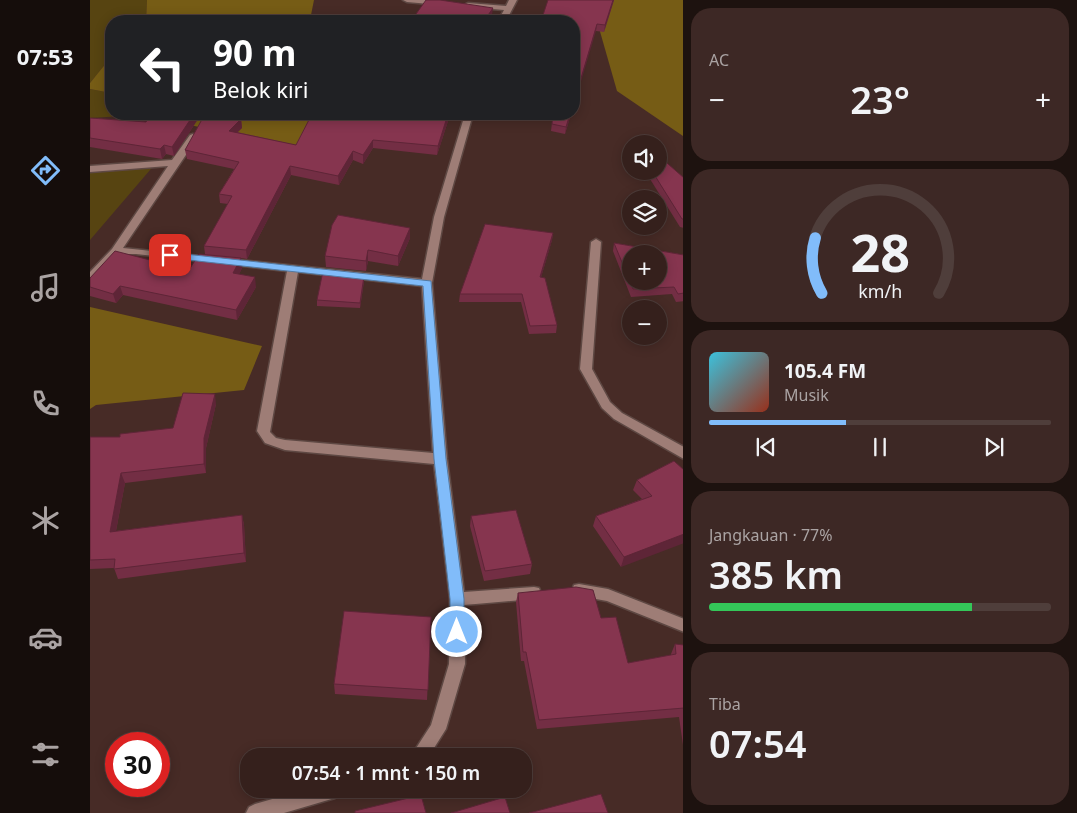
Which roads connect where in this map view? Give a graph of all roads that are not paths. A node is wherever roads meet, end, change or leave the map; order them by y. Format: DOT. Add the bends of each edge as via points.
graph roads {
  1 [pos="407,0"];
  2 [pos="513,0"];
  3 [pos="453,4"];
  4 [pos="462,4"];
  5 [pos="508,8"];
  6 [pos="505,15"];
  7 [pos="467,120"];
  8 [pos="197,130"];
  9 [pos="177,164"];
  10 [pos="90,169"];
  11 [pos="596,242"];
  12 [pos="116,251"];
  13 [pos="293,268"];
  14 [pos="90,278"];
  15 [pos="427,283"];
  16 [pos="683,454"];
  17 [pos="440,459"];
  18 [pos="564,590"];
  19 [pos="545,592"];
  20 [pos="457,599"];
  21 [pos="683,626"];
  22 [pos="425,748"];
  23 [pos="305,798"];
  24 [pos="256,813"];
  1 -- 3 [label="street"];
  2 -- 5 [label="street"];
  4 -- 5 [label="street"];
  5 -- 6 [label="street"];
  7 -- 15 [label="street" via="439,217"];
  8 -- 9 [label="street"];
  9 -- 10 [label="street"];
  9 -- 12 [label="street"];
  11 -- 16 [label="street" via="586,369 606,405 618,416"];
  12 -- 13 [label="street"];
  12 -- 14 [label="street"];
  13 -- 15 [label="street"];
  13 -- 17 [label="street" via="263,431 265,436 285,445"];
  15 -- 17 [label="street"];
  17 -- 20 [label="street"];
  18 -- 21 [label="street" via="608,595"];
  19 -- 20 [label="street"];
  20 -- 22 [label="street" via="457,664 438,729"];
  23 -- 24 [label="street"];
}
